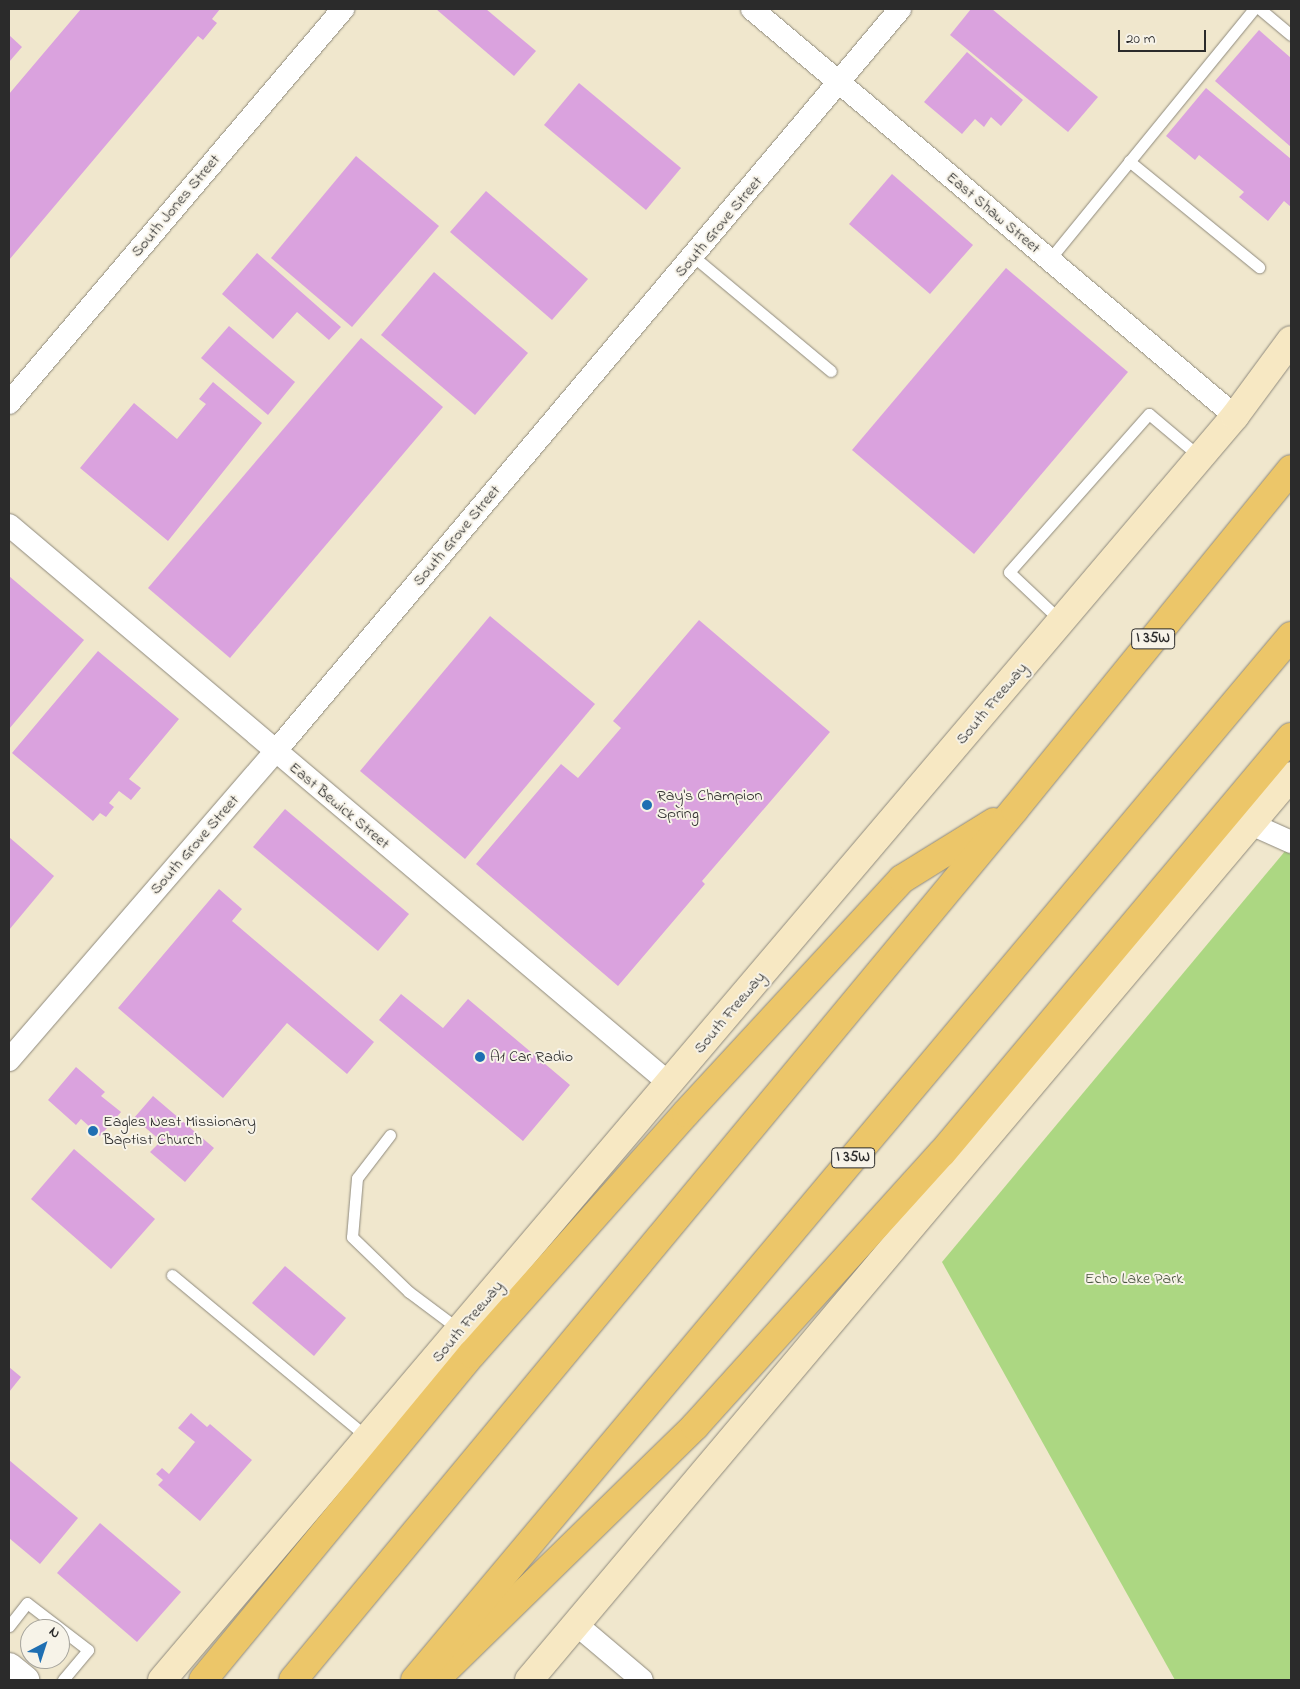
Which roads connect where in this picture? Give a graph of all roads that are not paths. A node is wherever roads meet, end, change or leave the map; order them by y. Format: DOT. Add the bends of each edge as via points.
graph roads {
  1 [pos="343,9"];
  2 [pos="752,9"];
  3 [pos="900,9"];
  4 [pos="1254,9"];
  5 [pos="1260,9"];
  6 [pos="1291,35"];
  7 [pos="840,84"];
  8 [pos="1129,161"];
  9 [pos="694,257"];
  10 [pos="1049,260"];
  11 [pos="1258,267"];
  12 [pos="1291,340"];
  13 [pos="831,371"];
  14 [pos="9,403"];
  15 [pos="1235,416"];
  16 [pos="1200,457"];
  17 [pos="1291,469"];
  18 [pos="9,525"];
  19 [pos="1061,621"];
  20 [pos="1291,636"];
  21 [pos="1291,737"];
  22 [pos="275,752"];
  23 [pos="1291,776"];
  24 [pos="1015,809"];
  25 [pos="1251,824"];
  26 [pos="1291,842"];
  27 [pos="9,1060"];
  28 [pos="670,1084"];
  29 [pos="390,1134"];
  30 [pos="172,1275"];
  31 [pos="460,1330"];
  32 [pos="368,1438"];
  33 [pos="577,1625"];
  34 [pos="9,1626"];
  35 [pos="9,1667"];
  36 [pos="25,1680"];
  37 [pos="63,1680"];
  38 [pos="162,1680"];
  39 [pos="203,1680"];
  40 [pos="293,1680"];
  41 [pos="415,1680"];
  42 [pos="435,1680"];
  43 [pos="529,1680"];
  44 [pos="642,1680"];
  1 -- 14 [label="street, South Jones Street"];
  2 -- 7 [label="street, East Shaw Street"];
  3 -- 7 [label="street, South Grove Street"];
  4 -- 8 [label="lane"];
  5 -- 6 [label="lane"];
  7 -- 9 [label="street, South Grove Street"];
  7 -- 10 [label="street, East Shaw Street"];
  8 -- 10 [label="lane"];
  8 -- 11 [label="lane"];
  9 -- 13 [label="lane"];
  9 -- 22 [label="street, South Grove Street"];
  10 -- 15 [label="street, East Shaw Street"];
  12 -- 15 [label="main road, South Freeway"];
  15 -- 16 [label="main road, South Freeway"];
  16 -- 19 [label="main road, South Freeway"];
  16 -- 19 [label="lane" via="1148,414 1009,572"];
  17 -- 24 [label="highway, I 35W"];
  18 -- 22 [label="street, East Bewick Street"];
  19 -- 28 [label="main road, South Freeway"];
  20 -- 41 [label="highway, I 35W"];
  21 -- 42 [label="highway" via="942,1153 702,1419"];
  22 -- 27 [label="street, South Grove Street"];
  22 -- 28 [label="street, East Bewick Street"];
  23 -- 25 [label="main road"];
  24 -- 39 [label="highway" via="902,879 531,1286"];
  24 -- 40 [label="highway, I 35W"];
  25 -- 26 [label="street"];
  25 -- 33 [label="main road"];
  28 -- 31 [label="main road, South Freeway"];
  29 -- 31 [label="lane" via="357,1178 352,1236 409,1292"];
  30 -- 32 [label="lane"];
  31 -- 32 [label="main road, South Freeway"];
  32 -- 38 [label="main road, South Freeway"];
  33 -- 43 [label="main road"];
  33 -- 44 [label="street"];
  34 -- 37 [label="lane" via="27,1603 88,1650"];
  35 -- 36 [label="street"];
}
